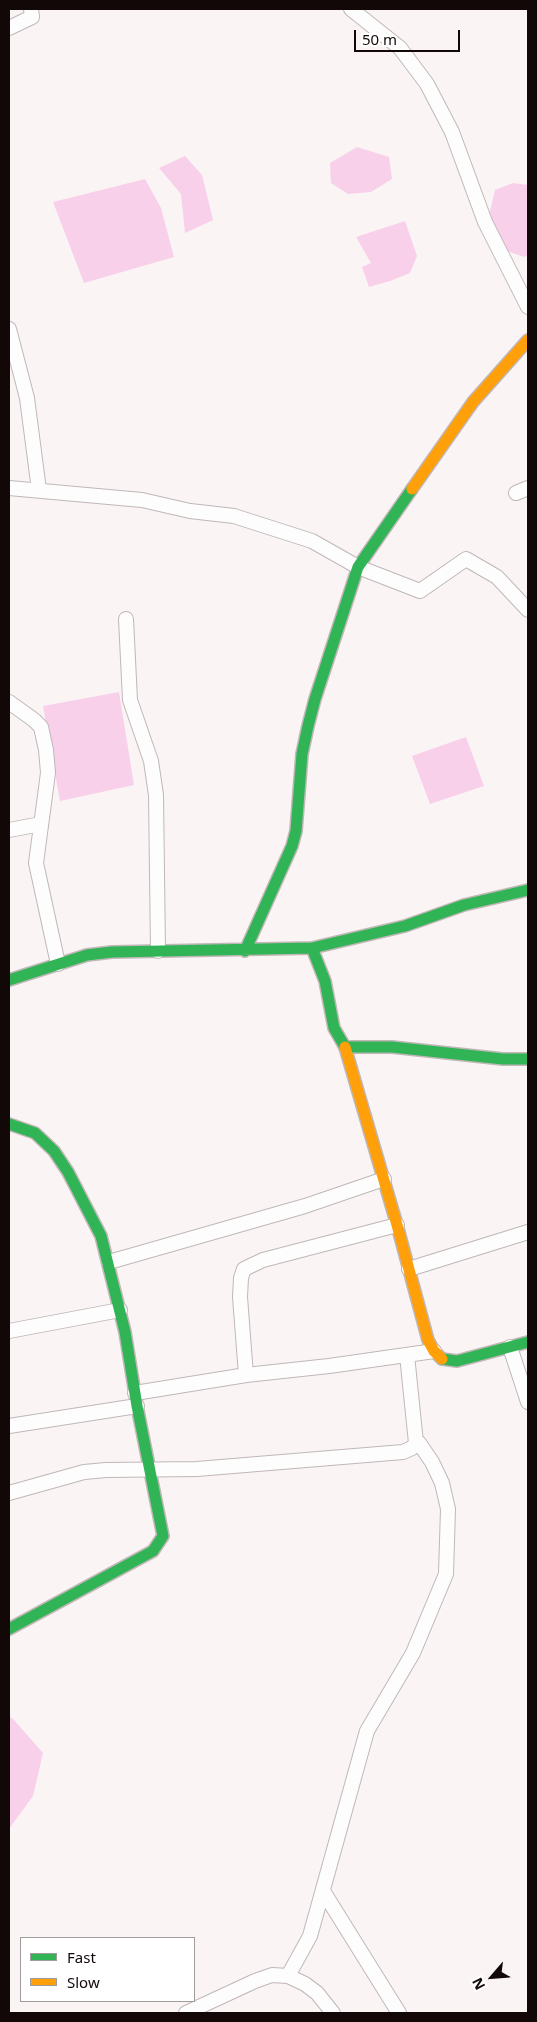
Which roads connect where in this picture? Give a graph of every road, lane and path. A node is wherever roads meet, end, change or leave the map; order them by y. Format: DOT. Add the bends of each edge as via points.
graph roads {
  1 [pos="30,9"];
  2 [pos="351,9"];
  3 [pos="9,28"];
  4 [pos="528,307"];
  5 [pos="9,329"];
  6 [pos="528,340"];
  7 [pos="9,488"];
  8 [pos="39,490"];
  9 [pos="358,567"];
  10 [pos="528,610"];
  11 [pos="126,619"];
  12 [pos="9,702"];
  13 [pos="41,824"];
  14 [pos="9,830"];
  15 [pos="528,890"];
  16 [pos="312,948"];
  17 [pos="158,951"];
  18 [pos="244,951"];
  19 [pos="58,964"];
  20 [pos="9,980"];
  21 [pos="345,1047"];
  22 [pos="528,1059"];
  23 [pos="9,1124"];
  24 [pos="384,1180"];
  25 [pos="397,1225"];
  26 [pos="528,1232"];
  27 [pos="109,1262"];
  28 [pos="409,1269"];
  29 [pos="120,1310"];
  30 [pos="9,1331"];
  31 [pos="528,1342"];
  32 [pos="510,1347"];
  33 [pos="434,1351"];
  34 [pos="407,1355"];
  35 [pos="246,1375"];
  36 [pos="136,1400"];
  37 [pos="528,1402"];
  38 [pos="9,1426"];
  39 [pos="416,1443"];
  40 [pos="150,1469"];
  41 [pos="9,1493"];
  42 [pos="9,1629"];
  43 [pos="322,1891"];
  44 [pos="288,1976"];
  45 [pos="186,2013"];
  46 [pos="333,2013"];
  47 [pos="399,2013"];
  1 -- 3 [label="street" via="32,17"];
  2 -- 4 [label="street" via="400,48 428,84 452,132 485,222"];
  5 -- 8 [label="street" via="27,398"];
  6 -- 9 [label="street" via="473,402"];
  7 -- 8 [label="street"];
  8 -- 9 [label="street" via="142,500 190,511 234,516 312,541"];
  9 -- 10 [label="street" via="420,591 466,559 497,576"];
  9 -- 18 [label="street" via="310,717 302,754 292,846"];
  11 -- 17 [label="street" via="130,700 151,761 156,795"];
  12 -- 13 [label="street" via="40,727 48,774"];
  13 -- 14 [label="street"];
  13 -- 19 [label="street" via="36,863"];
  15 -- 16 [label="street" via="464,905 405,926"];
  16 -- 18 [label="street"];
  16 -- 21 [label="street" via="325,981 334,1028"];
  17 -- 18 [label="street"];
  17 -- 19 [label="street" via="87,955"];
  19 -- 20 [label="street"];
  21 -- 22 [label="street" via="392,1047"];
  21 -- 24 [label="street"];
  23 -- 27 [label="street" via="35,1134 54,1151 101,1236"];
  24 -- 25 [label="street"];
  24 -- 27 [label="street"];
  25 -- 28 [label="street"];
  25 -- 35 [label="street" via="264,1260 244,1269 240,1297"];
  26 -- 28 [label="street"];
  27 -- 29 [label="street"];
  28 -- 33 [label="street" via="428,1340"];
  29 -- 30 [label="street"];
  29 -- 36 [label="street"];
  31 -- 32 [label="street"];
  32 -- 33 [label="street" via="457,1361 442,1359"];
  32 -- 37 [label="street"];
  33 -- 34 [label="street"];
  34 -- 35 [label="street"];
  34 -- 39 [label="street"];
  35 -- 36 [label="street"];
  36 -- 38 [label="street"];
  36 -- 40 [label="street"];
  39 -- 40 [label="street" via="403,1452 384,1455 198,1469"];
  39 -- 43 [label="street" via="432,1462 442,1483 448,1509 446,1574 413,1653 367,1731"];
  40 -- 41 [label="street" via="84,1472"];
  40 -- 42 [label="street" via="163,1536 156,1547"];
  43 -- 44 [label="street" via="310,1936"];
  43 -- 47 [label="street"];
  44 -- 45 [label="street" via="272,1975 255,1981"];
  44 -- 46 [label="street" via="317,1993"];
}
